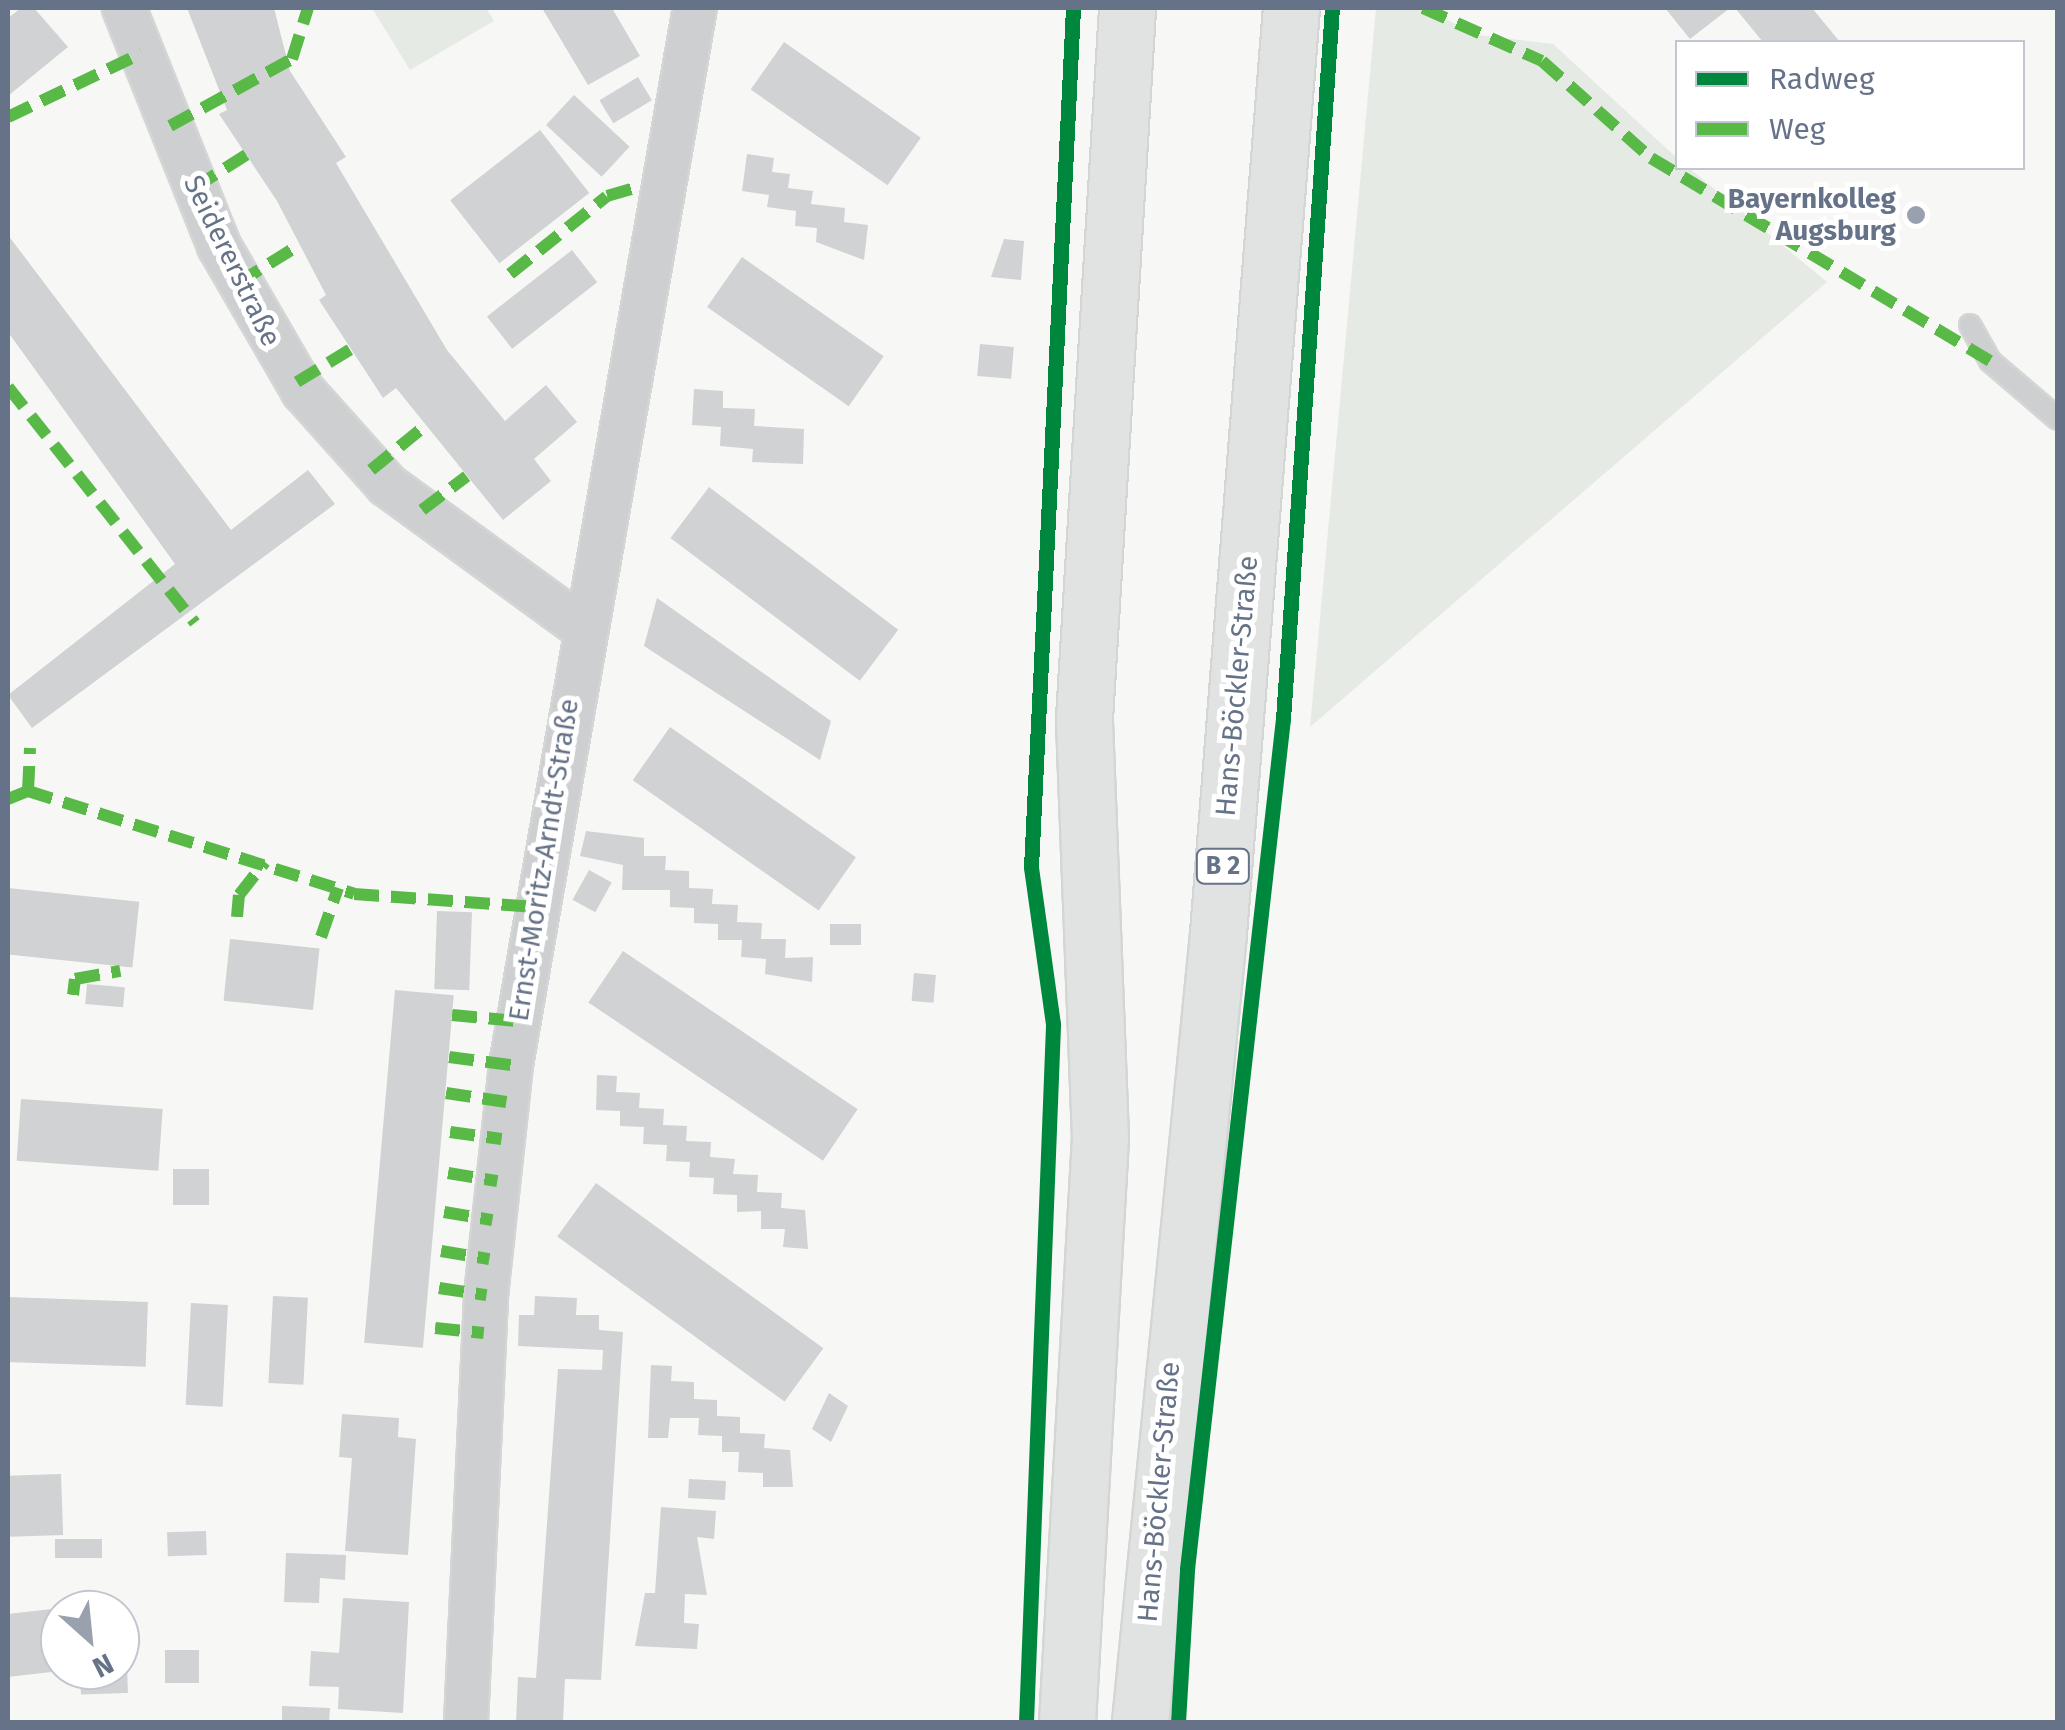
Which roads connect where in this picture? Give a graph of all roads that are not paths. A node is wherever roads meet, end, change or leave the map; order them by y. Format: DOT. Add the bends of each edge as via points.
graph roads {
  1 [pos="124,8"];
  2 [pos="695,8"];
  3 [pos="1127,8"];
  4 [pos="1291,8"];
  5 [pos="1970,325"];
  6 [pos="2058,419"];
  7 [pos="582,627"];
  8 [pos="466,1722"];
  9 [pos="1067,1722"];
  10 [pos="1140,1722"];
  1 -- 7 [label="street, Seidererstraße" via="219,246 303,391 387,484"];
  2 -- 7 [label="street, Ernst-Moritz-Arndt-Straße" via="650,300"];
  3 -- 9 [label="main road" via="1084,718 1100,1138"];
  4 -- 10 [label="main road, Hans-Böckler-Straße / B 2" via="1218,933"];
  5 -- 6 [label="lane" via="1990,361"];
  7 -- 8 [label="street, Ernst-Moritz-Arndt-Straße" via="492,1220"];
}
